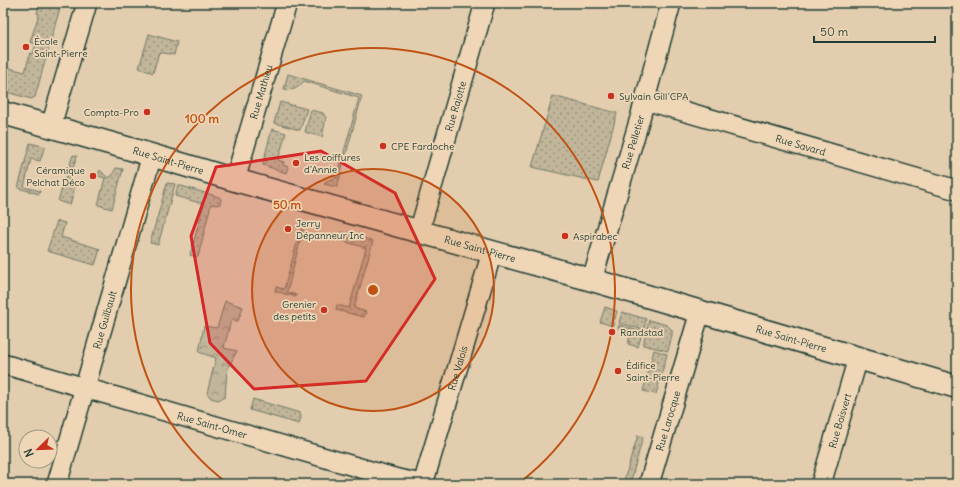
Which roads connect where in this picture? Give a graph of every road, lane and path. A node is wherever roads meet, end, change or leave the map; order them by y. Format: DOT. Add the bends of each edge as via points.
graph roads {
  1 [pos="86,3"];
  2 [pos="287,3"];
  3 [pos="485,3"];
  4 [pos="671,3"];
  5 [pos="645,100"];
  6 [pos="3,113"];
  7 [pos="51,126"];
  8 [pos="152,155"];
  9 [pos="235,180"];
  10 [pos="957,190"];
  11 [pos="419,232"];
  12 [pos="492,252"];
  13 [pos="592,280"];
  14 [pos="700,312"];
  15 [pos="858,358"];
  16 [pos="3,364"];
  17 [pos="85,387"];
  18 [pos="957,387"];
  19 [pos="57,484"];
  20 [pos="422,484"];
  21 [pos="649,484"];
  22 [pos="821,484"];
  1 -- 7 [label="street"];
  2 -- 9 [label="street, Rue Mathieu"];
  3 -- 11 [label="street, Rue Rajotte"];
  4 -- 5 [label="street, Rue Pelletier"];
  5 -- 10 [label="street, Rue Savard"];
  5 -- 13 [label="street, Rue Pelletier"];
  6 -- 7 [label="main road, Rue Saint-Pierre"];
  7 -- 8 [label="main road, Rue Saint-Pierre"];
  8 -- 9 [label="main road, Rue Saint-Pierre"];
  8 -- 17 [label="street, Rue Guilbault"];
  9 -- 11 [label="main road, Rue Saint-Pierre"];
  11 -- 12 [label="main road, Rue Saint-Pierre"];
  12 -- 13 [label="main road, Rue Saint-Pierre"];
  12 -- 20 [label="street, Rue Valois"];
  13 -- 14 [label="main road, Rue Saint-Pierre"];
  14 -- 15 [label="main road, Rue Saint-Pierre"];
  14 -- 21 [label="street, Rue Larocque"];
  15 -- 18 [label="main road, Rue Saint-Pierre"];
  15 -- 22 [label="street, Rue Boisvert"];
  16 -- 17 [label="street, Rue Saint-Omer"];
  17 -- 19 [label="street, Rue Guilbault"];
  17 -- 20 [label="street, Rue Saint-Omer"];
}
